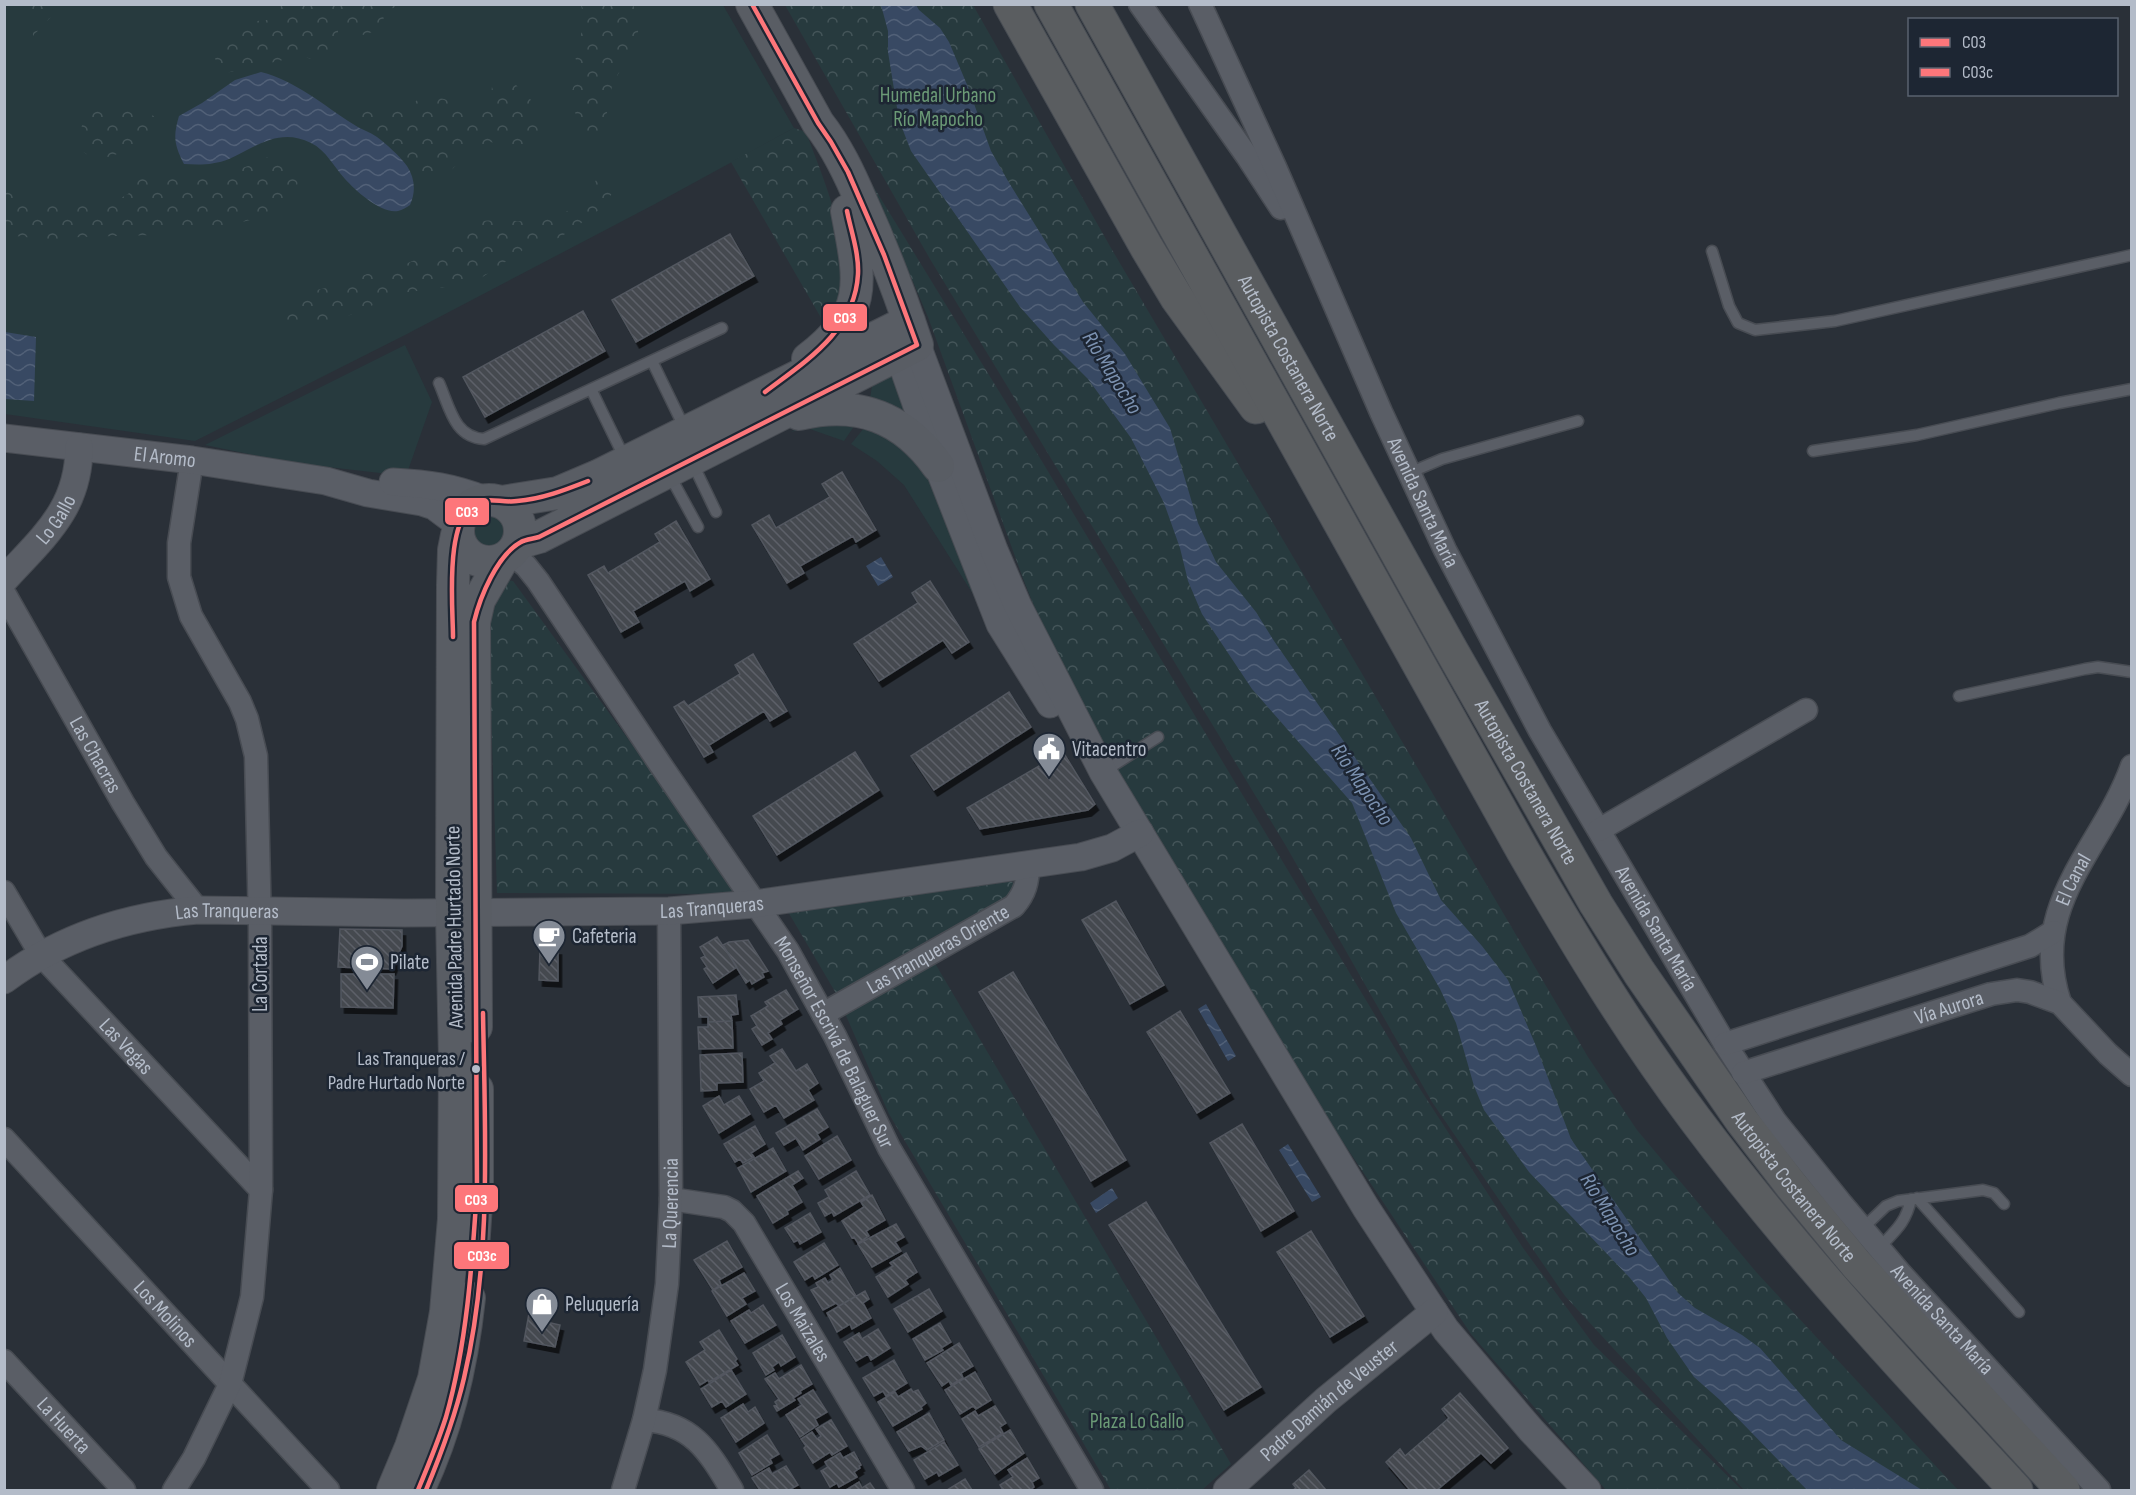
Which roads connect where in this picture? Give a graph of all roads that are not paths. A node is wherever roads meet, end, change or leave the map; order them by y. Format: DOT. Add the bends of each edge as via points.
graph roads {
  1 [pos="752,4"];
  2 [pos="1010,4"];
  3 [pos="1051,4"];
  4 [pos="1092,4"];
  5 [pos="1140,4"];
  6 [pos="1200,4"];
  7 [pos="818,123"];
  8 [pos="847,211"];
  9 [pos="1712,251"];
  10 [pos="2132,255"];
  11 [pos="1328,290"];
  12 [pos="722,328"];
  13 [pos="904,337"];
  14 [pos="652,361"];
  15 [pos="439,383"];
  16 [pos="591,389"];
  17 [pos="2132,389"];
  18 [pos="764,392"];
  19 [pos="1578,421"];
  20 [pos="758,425"];
  21 [pos="4,438"];
  22 [pos="80,447"];
  23 [pos="1813,451"];
  24 [pos="682,454"];
  25 [pos="192,459"];
  26 [pos="627,462"];
  27 [pos="938,466"];
  28 [pos="1409,473"];
  29 [pos="326,481"];
  30 [pos="1320,485"];
  31 [pos="494,501"];
  32 [pos="716,512"];
  33 [pos="698,527"];
  34 [pos="458,529"];
  35 [pos="510,552"];
  36 [pos="4,580"];
  37 [pos="4,593"];
  38 [pos="2132,672"];
  39 [pos="1959,696"];
  40 [pos="1806,710"];
  41 [pos="1158,737"];
  42 [pos="1099,764"];
  43 [pos="2132,766"];
  44 [pos="1599,830"];
  45 [pos="1140,833"];
  46 [pos="1028,866"];
  47 [pos="4,892"];
  48 [pos="754,904"];
  49 [pos="198,910"];
  50 [pos="669,911"];
  51 [pos="260,912"];
  52 [pos="464,913"];
  53 [pos="2053,932"];
  54 [pos="41,955"];
  55 [pos="4,980"];
  56 [pos="2060,1003"];
  57 [pos="823,1014"];
  58 [pos="1725,1044"];
  59 [pos="1743,1073"];
  60 [pos="2132,1075"];
  61 [pos="4,1139"];
  62 [pos="261,1190"];
  63 [pos="671,1199"];
  64 [pos="1914,1199"];
  65 [pos="2004,1204"];
  66 [pos="1862,1228"];
  67 [pos="1879,1248"];
  68 [pos="1434,1312"];
  69 [pos="2019,1312"];
  70 [pos="4,1361"];
  71 [pos="230,1384"];
  72 [pos="644,1419"];
  73 [pos="124,1491"];
  74 [pos="174,1491"];
  75 [pos="328,1491"];
  76 [pos="393,1491"];
  77 [pos="418,1491"];
  78 [pos="623,1491"];
  79 [pos="732,1491"];
  80 [pos="903,1491"];
  81 [pos="1092,1491"];
  82 [pos="1227,1491"];
  83 [pos="1587,1491"];
  84 [pos="2016,1491"];
  85 [pos="2063,1491"];
  86 [pos="2099,1491"];
  1 -- 7 [label="main road"];
  2 -- 30 [label="highway" via="1178,298 1284,445"];
  3 -- 30 [label="highway, Autopista Costanera Norte"];
  4 -- 85 [label="highway, Autopista Costanera Norte" via="1450,648 1639,972 1791,1185 1872,1283"];
  5 -- 11 [label="street, Avenida Santa María" via="1253,164"];
  6 -- 11 [label="street, Avenida Santa María"];
  7 -- 8 [label="main road"];
  7 -- 13 [label="main road" via="849,175 878,238"];
  8 -- 13 [label="main road"];
  8 -- 18 [label="main road" via="858,272 849,315 830,342"];
  9 -- 10 [label="lane" via="1738,323 1755,330 1835,321"];
  11 -- 28 [label="street, Avenida Santa María"];
  12 -- 14 [label="lane"];
  13 -- 18 [label="main road"];
  13 -- 20 [label="main road"];
  13 -- 27 [label="street"];
  13 -- 42 [label="street" via="1018,606"];
  14 -- 16 [label="lane"];
  14 -- 24 [label="lane"];
  15 -- 16 [label="lane" via="459,427 466,435 484,439"];
  16 -- 26 [label="lane"];
  17 -- 23 [label="lane" via="1917,435"];
  18 -- 24 [label="main road"];
  19 -- 28 [label="lane" via="1442,459"];
  20 -- 24 [label="main road"];
  20 -- 27 [label="main road" via="835,408 863,411 905,431"];
  21 -- 22 [label="street, El Aromo"];
  22 -- 25 [label="street, El Aromo"];
  22 -- 36 [label="street, Lo Gallo" via="78,475 68,504"];
  24 -- 26 [label="main road"];
  24 -- 32 [label="lane"];
  24 -- 33 [label="lane"];
  24 -- 35 [label="main road"];
  25 -- 29 [label="street, El Aromo"];
  25 -- 51 [label="street, La Cortada" via="178,543 179,577 191,616 240,702 252,737 257,774"];
  26 -- 31 [label="main road" via="558,493"];
  27 -- 42 [label="street" via="1000,624 1066,729"];
  28 -- 44 [label="street, Avenida Santa María" via="1514,682"];
  29 -- 31 [label="street, El Aromo" via="435,484"];
  29 -- 34 [label="street, El Aromo" via="434,506"];
  30 -- 84 [label="highway, Autopista Costanera Norte" via="1575,941 1687,1108 1826,1281"];
  31 -- 34 [label="main road" via="473,504 463,512"];
  31 -- 35 [label="main road" via="510,508 519,525"];
  34 -- 35 [label="main road" via="460,544 473,559 482,562"];
  34 -- 52 [label="main road, Avenida Padre Hurtado Norte" via="453,573"];
  35 -- 48 [label="street, Monseñor Escrivá de Balaguer Sur" via="538,581"];
  35 -- 52 [label="main road, Avenida Padre Hurtado Norte" via="479,600 474,622"];
  37 -- 49 [label="street, Las Chacras" via="156,857"];
  38 -- 39 [label="lane" via="2085,669"];
  40 -- 44 [label="street"];
  41 -- 42 [label="lane"];
  42 -- 45 [label="street"];
  43 -- 53 [label="street, El Canal" via="2074,872"];
  44 -- 58 [label="street, Avenida Santa María"];
  45 -- 46 [label="street, Las Tranqueras" via="1112,848"];
  45 -- 68 [label="street" via="1366,1208"];
  46 -- 48 [label="street, Las Tranqueras"];
  46 -- 57 [label="street, Las Tranqueras Oriente" via="1023,895 1014,906"];
  47 -- 54 [label="street, Las Vegas"];
  48 -- 50 [label="street, Las Tranqueras"];
  48 -- 57 [label="street, Monseñor Escrivá de Balaguer Sur" via="788,951"];
  49 -- 51 [label="street, Las Tranqueras"];
  49 -- 54 [label="street, Las Tranqueras" via="120,922"];
  50 -- 52 [label="street, Las Tranqueras"];
  50 -- 63 [label="street, La Querencia"];
  51 -- 52 [label="street, Las Tranqueras"];
  51 -- 62 [label="street, La Cortada"];
  52 -- 76 [label="main road, Avenida Padre Hurtado Norte" via="456,1059 454,1219 447,1312 434,1379"];
  52 -- 77 [label="main road, Avenida Padre Hurtado Norte" via="477,1189 471,1282 449,1407"];
  53 -- 56 [label="street, El Canal" via="2051,963"];
  53 -- 58 [label="street, Vía Aurora" via="2030,946"];
  54 -- 55 [label="street, Las Tranqueras"];
  54 -- 62 [label="street, Las Vegas"];
  56 -- 59 [label="street, Vía Aurora" via="2030,992 2004,992"];
  56 -- 60 [label="street, Vía Aurora"];
  57 -- 81 [label="street, Monseñor Escrivá de Balaguer Sur" via="889,1148"];
  58 -- 59 [label="street, Avenida Santa María"];
  59 -- 66 [label="street, Avenida Santa María" via="1776,1121"];
  61 -- 71 [label="street, Los Molinos"];
  62 -- 71 [label="street, La Cortada" via="252,1297"];
  63 -- 72 [label="street, La Querencia" via="667,1284"];
  63 -- 80 [label="street, Los Maizales" via="724,1207 744,1223"];
  64 -- 65 [label="lane" via="1983,1190 1994,1193"];
  64 -- 66 [label="lane" via="1886,1206"];
  64 -- 67 [label="lane" via="1902,1223"];
  64 -- 69 [label="lane"];
  66 -- 67 [label="street, Avenida Santa María"];
  67 -- 86 [label="street, Avenida Santa María"];
  68 -- 82 [label="street, Padre Damián de Veuster" via="1326,1400"];
  68 -- 83 [label="street"];
  70 -- 73 [label="street, La Huerta"];
  71 -- 74 [label="street, La Cortada"];
  71 -- 75 [label="street, Los Molinos"];
  72 -- 78 [label="street, La Querencia"];
  72 -- 79 [label="street" via="675,1426 694,1437"];
}
